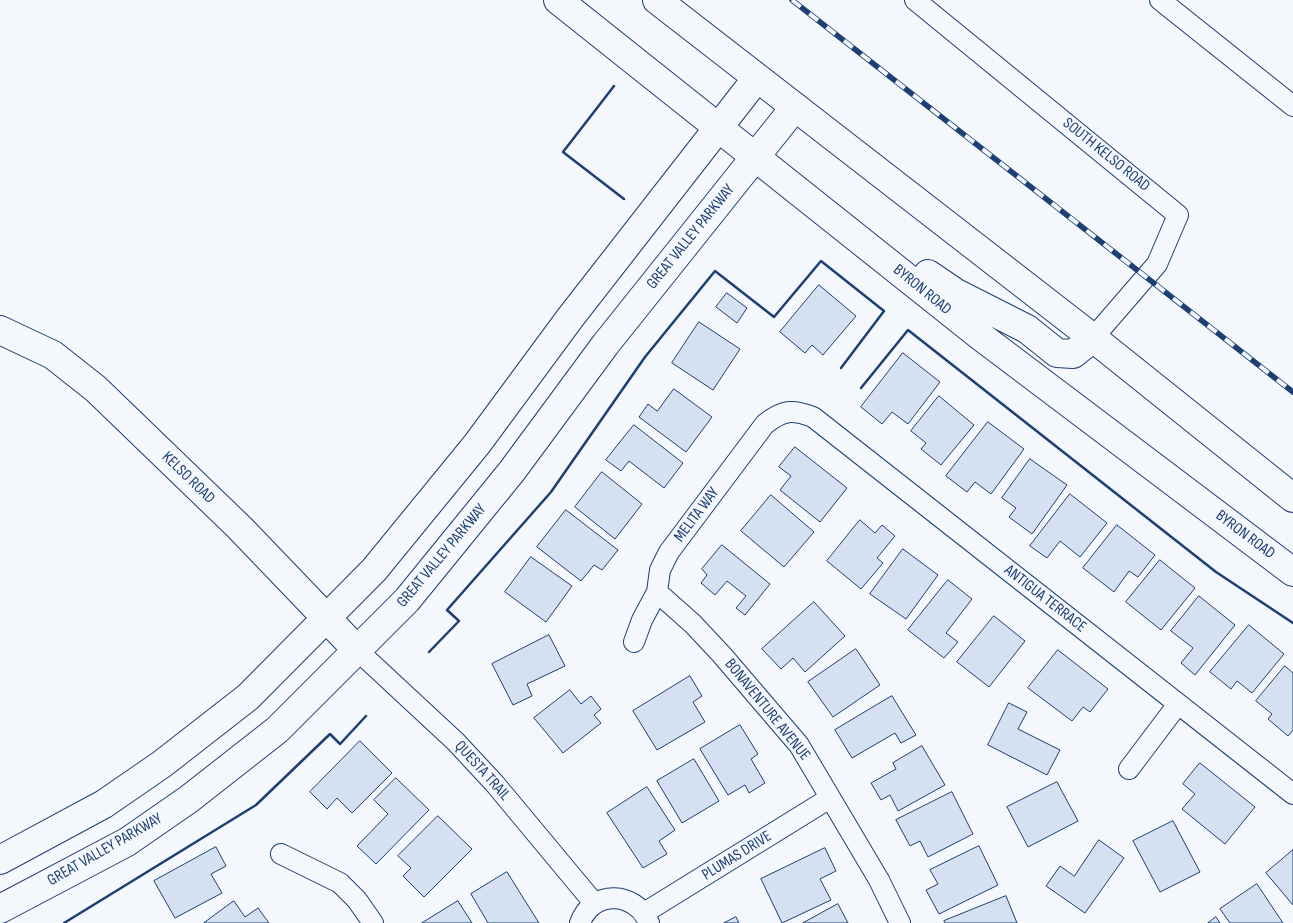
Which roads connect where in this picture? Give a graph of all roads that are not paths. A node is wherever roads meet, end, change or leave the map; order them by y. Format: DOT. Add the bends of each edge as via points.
graph roads {
  1 [pos="558,0"];
  2 [pos="657,0"];
  3 [pos="915,0"];
  4 [pos="1160,0"];
  5 [pos="757,78"];
  6 [pos="1293,106"];
  7 [pos="794,107"];
  8 [pos="718,127"];
  9 [pos="755,157"];
  10 [pos="871,249"];
  11 [pos="0,330"];
  12 [pos="1093,338"];
  13 [pos="793,411"];
  14 [pos="1293,498"];
  15 [pos="1293,572"];
  16 [pos="658,592"];
  17 [pos="327,618"];
  18 [pos="634,642"];
  19 [pos="357,650"];
  20 [pos="1178,704"];
  21 [pos="1129,769"];
  22 [pos="1293,794"];
  23 [pos="830,798"];
  24 [pos="280,854"];
  25 [pos="0,860"];
  26 [pos="594,903"];
  27 [pos="0,910"];
  28 [pos="646,918"];
  29 [pos="373,923"];
  30 [pos="580,923"];
  31 [pos="900,923"];
  1 -- 8 [label="main road, BYRON ROAD"];
  2 -- 5 [label="main road"];
  3 -- 12 [label="street, SOUTH KELSO ROAD" via="1178,215 1157,264"];
  4 -- 6 [label="street"];
  5 -- 7 [label="main road"];
  5 -- 8 [label="main road"];
  7 -- 9 [label="main road, GREAT VALLEY PARKWAY"];
  7 -- 12 [label="main road"];
  8 -- 9 [label="main road, BYRON ROAD"];
  8 -- 17 [label="main road" via="477,444 374,570"];
  9 -- 10 [label="main road, BYRON ROAD"];
  9 -- 19 [label="main road, GREAT VALLEY PARKWAY" via="605,345 512,471 407,600"];
  10 -- 12 [label="main road" via="923,270 956,293 1027,329 1057,354 1073,354"];
  10 -- 15 [label="main road, BYRON ROAD" via="979,335"];
  11 -- 17 [label="main road, KELSO ROAD" via="53,354 96,389 240,528"];
  12 -- 14 [label="main road"];
  13 -- 16 [label="street, MELITA WAY" via="778,414 766,424 674,544 660,570"];
  13 -- 20 [label="street, ANTIGUA TERRACE" via="813,417"];
  16 -- 18 [label="street, MELITA WAY"];
  16 -- 23 [label="street, BONAVENTURE AVENUE" via="722,655 799,745"];
  17 -- 19 [label="main road, KELSO ROAD"];
  17 -- 25 [label="main road" via="248,697 162,764 104,804"];
  19 -- 26 [label="street, QUESTA TRAIL" via="456,742"];
  19 -- 27 [label="main road, GREAT VALLEY PARKWAY" via="277,730 189,800 127,842"];
  20 -- 21 [label="street"];
  20 -- 22 [label="street, ANTIGUA TERRACE"];
  23 -- 28 [label="street, PLUMAS DRIVE"];
  23 -- 31 [label="street, BONAVENTURE AVENUE" via="879,880"];
  24 -- 29 [label="street" via="340,883"];
  26 -- 28 [label="street" via="604,898 626,899"];
  26 -- 30 [label="street"];
}
